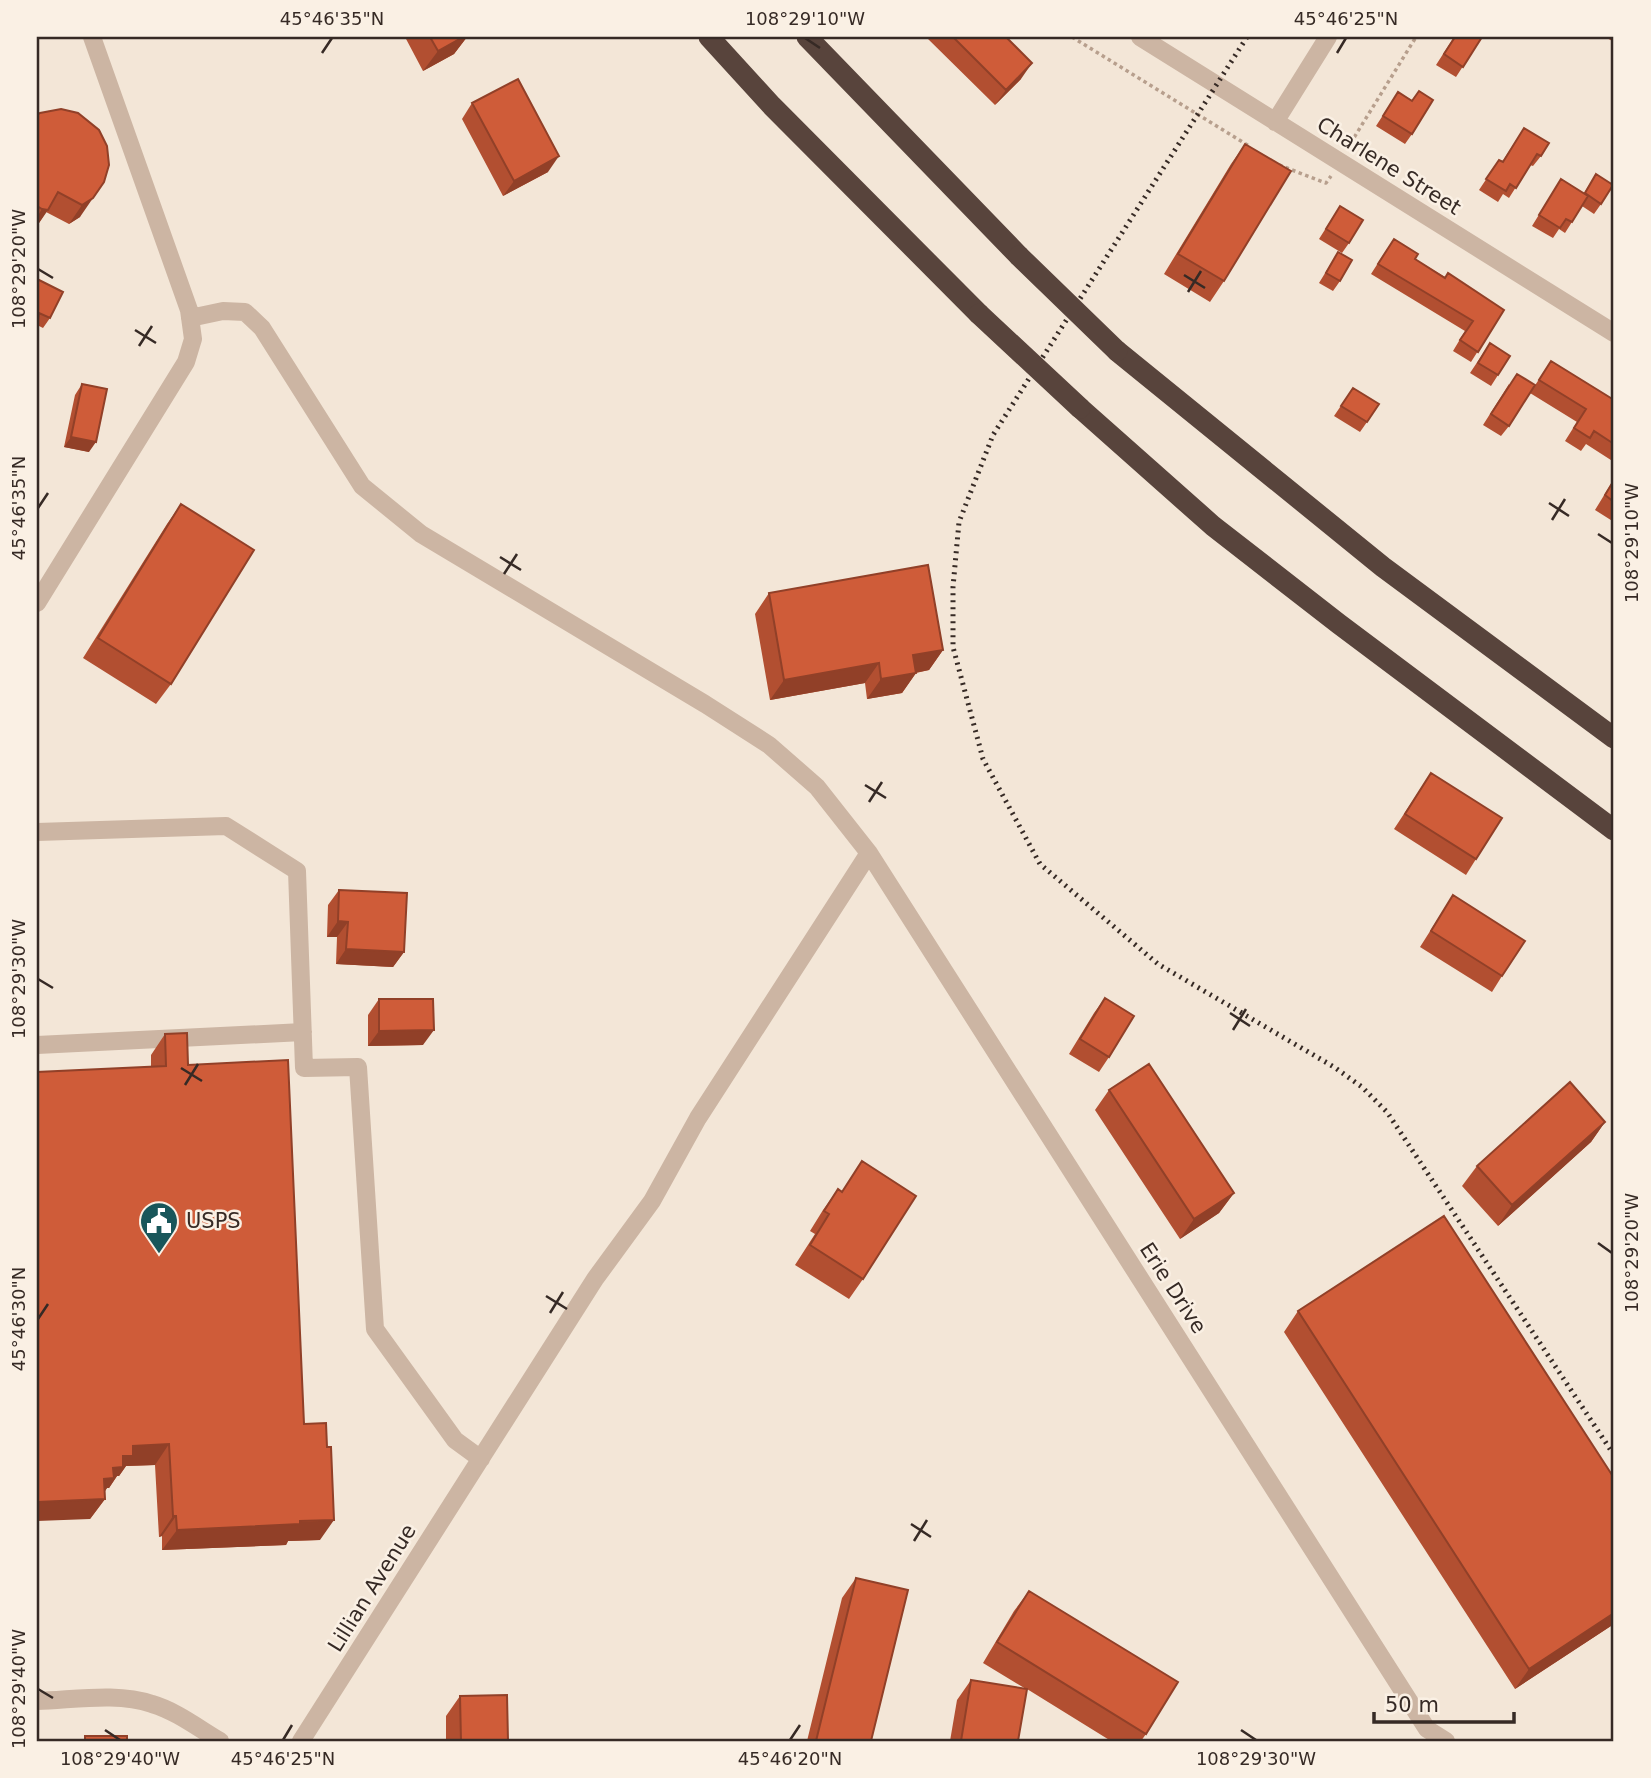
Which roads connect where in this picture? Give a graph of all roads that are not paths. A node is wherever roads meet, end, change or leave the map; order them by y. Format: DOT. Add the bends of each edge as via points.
graph roads {
  1 [pos="92,37"];
  2 [pos="709,37"];
  3 [pos="807,37"];
  4 [pos="1140,37"];
  5 [pos="1328,37"];
  6 [pos="1275,122"];
  7 [pos="190,318"];
  8 [pos="1614,333"];
  9 [pos="37,603"];
  10 [pos="1614,738"];
  11 [pos="1614,828"];
  12 [pos="37,832"];
  13 [pos="869,853"];
  14 [pos="303,1032"];
  15 [pos="37,1045"];
  16 [pos="481,1459"];
  17 [pos="37,1702"];
  18 [pos="220,1741"];
  19 [pos="301,1741"];
  20 [pos="1446,1741"];
  1 -- 7 [label="street"];
  2 -- 11 [label="highway, bridge" via="979,314 1213,526"];
  3 -- 10 [label="highway, bridge" via="1117,351 1382,567"];
  4 -- 6 [label="street, Charlene Street"];
  5 -- 6 [label="street"];
  6 -- 8 [label="street, Charlene Street"];
  7 -- 9 [label="street" via="193,340 186,362"];
  7 -- 13 [label="street, Erie Drive" via="223,310 245,312 262,328 362,486 421,534 769,745 817,787"];
  12 -- 14 [label="street" via="226,826 297,871"];
  13 -- 16 [label="street, Lillian Avenue" via="698,1118 652,1201 595,1279"];
  13 -- 20 [label="street, Erie Drive" via="1427,1729"];
  14 -- 15 [label="street"];
  14 -- 16 [label="street" via="304,1068 358,1068 375,1329 455,1440"];
  16 -- 19 [label="street, Lillian Avenue"];
  17 -- 18 [label="street" via="132,1699 154,1704"];
}
